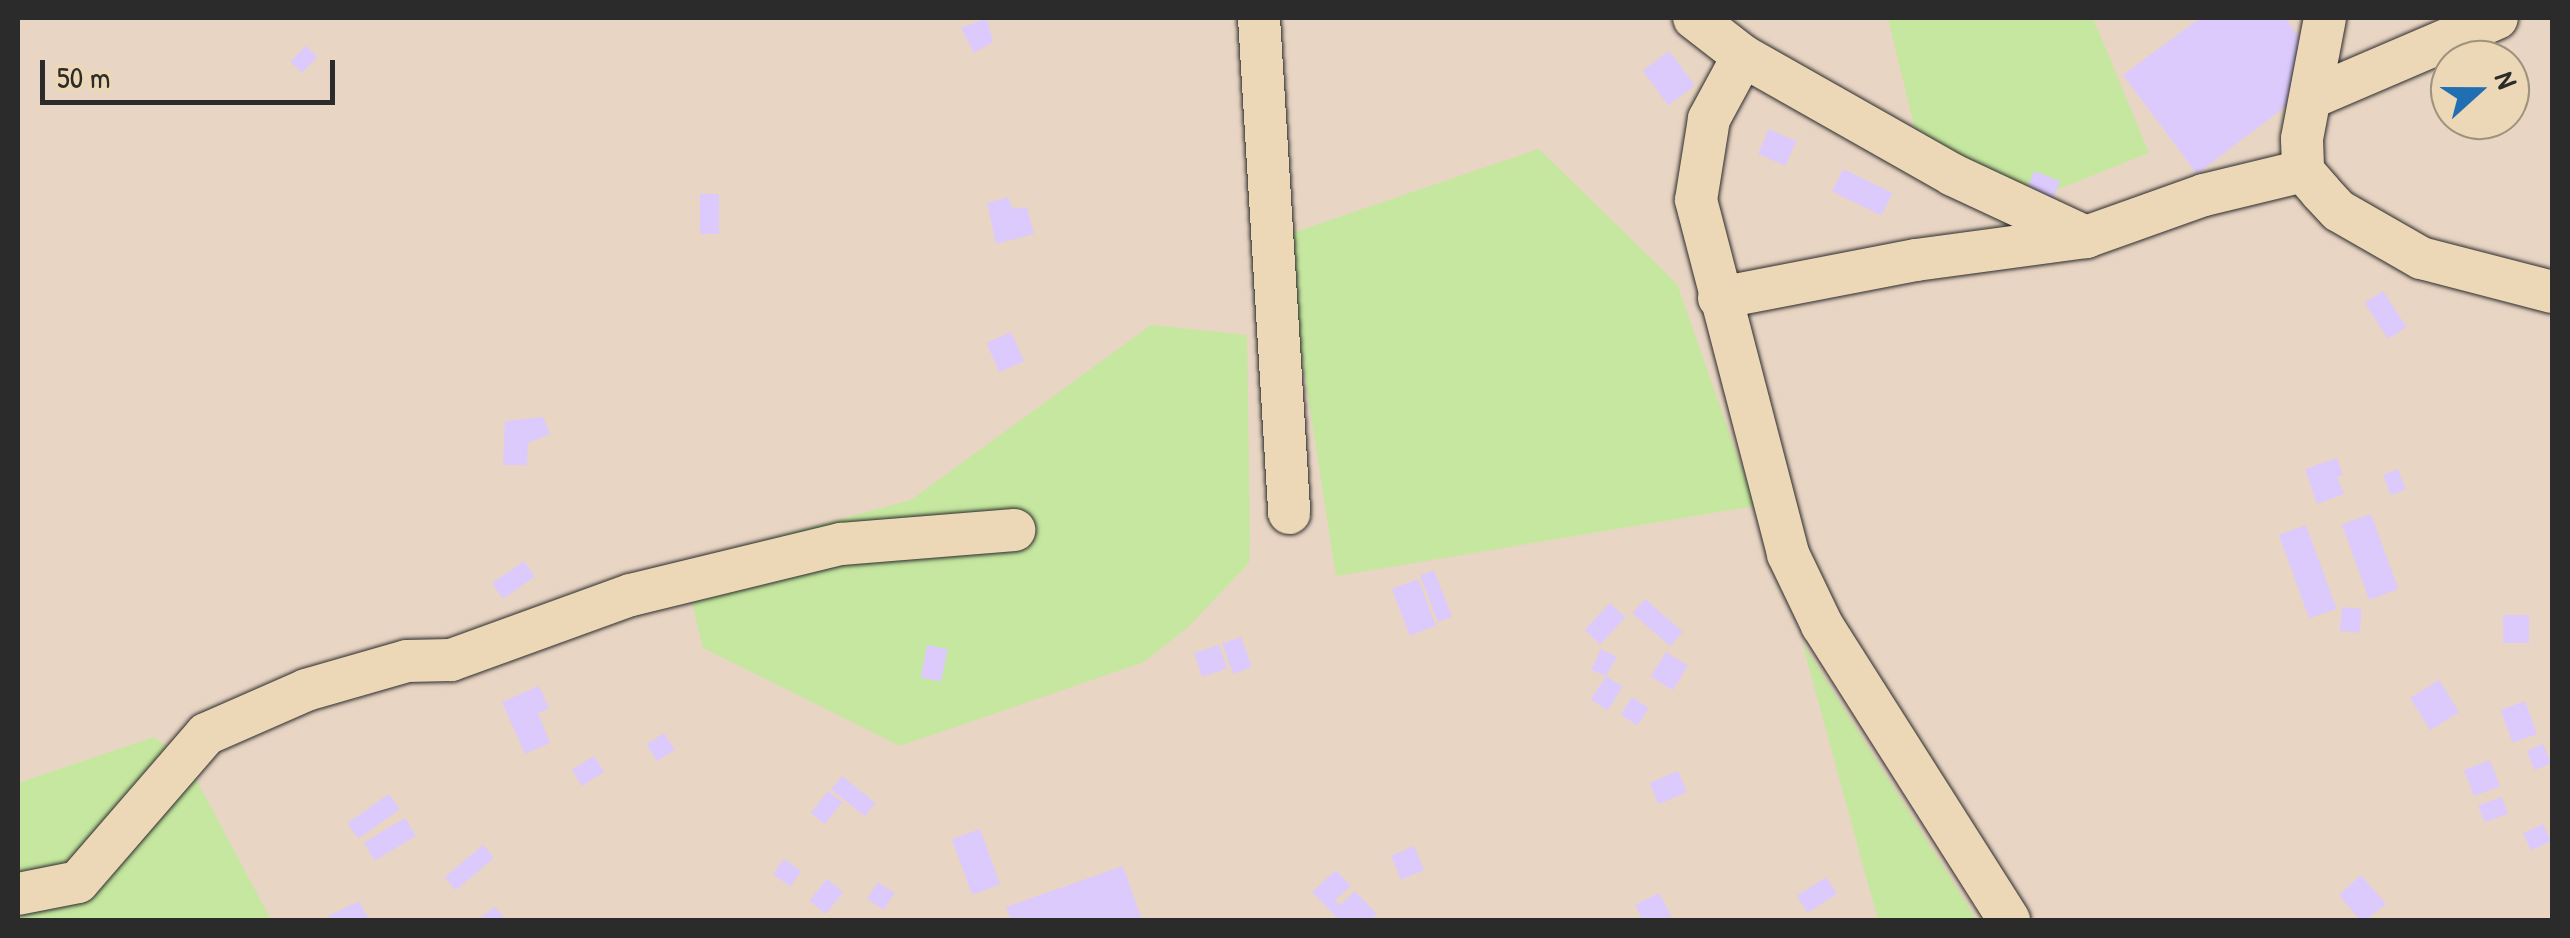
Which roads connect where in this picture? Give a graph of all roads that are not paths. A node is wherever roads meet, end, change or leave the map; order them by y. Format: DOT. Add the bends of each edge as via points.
graph roads {
  1 [pos="1259,18"];
  2 [pos="1694,18"];
  3 [pos="2325,18"];
  4 [pos="2497,18"];
  5 [pos="1743,56"];
  6 [pos="2313,97"];
  7 [pos="2303,171"];
  8 [pos="2086,237"];
  9 [pos="2552,292"];
  10 [pos="1718,298"];
  11 [pos="1289,513"];
  12 [pos="1014,530"];
  13 [pos="18,894"];
  14 [pos="2009,920"];
  1 -- 11 [label="street"];
  2 -- 5 [label="street"];
  3 -- 6 [label="street"];
  4 -- 6 [label="street"];
  5 -- 8 [label="street" via="1953,175"];
  5 -- 10 [label="street" via="1709,118 1696,200"];
  6 -- 7 [label="street" via="2302,139"];
  7 -- 8 [label="street" via="2204,195"];
  7 -- 9 [label="street" via="2339,211 2421,258"];
  8 -- 10 [label="street" via="1916,260"];
  10 -- 14 [label="street" via="1797,572 1822,625"];
  12 -- 13 [label="street" via="841,544 631,594 451,660 407,661 306,690 206,734 78,882"];
}
